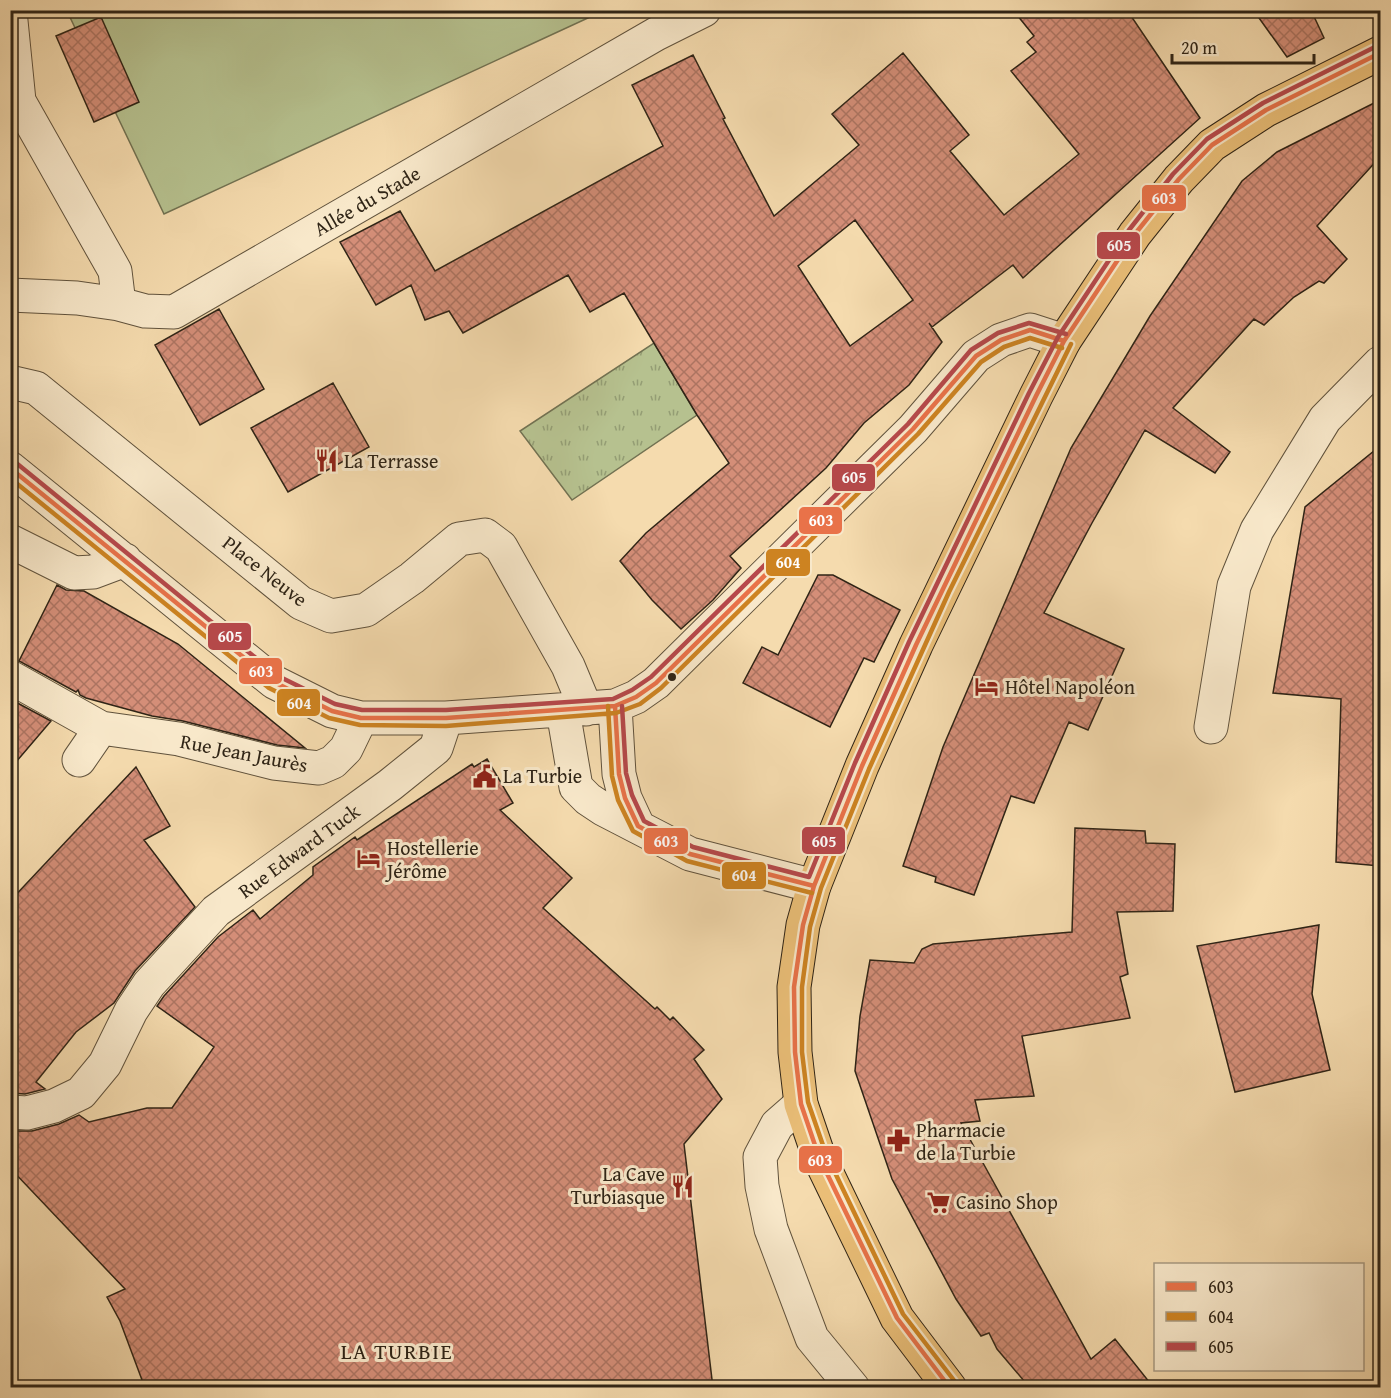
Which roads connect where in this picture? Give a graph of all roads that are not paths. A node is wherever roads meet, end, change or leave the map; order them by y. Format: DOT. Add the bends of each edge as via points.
graph roads {
  1 [pos="704,10"];
  2 [pos="10,11"];
  3 [pos="1380,52"];
  4 [pos="10,295"];
  5 [pos="119,304"];
  6 [pos="1064,341"];
  7 [pos="1380,363"];
  8 [pos="10,382"];
  9 [pos="10,468"];
  10 [pos="10,541"];
  11 [pos="125,560"];
  12 [pos="10,677"];
  13 [pos="588,709"];
  14 [pos="361,718"];
  15 [pos="446,718"];
  16 [pos="1211,727"];
  17 [pos="101,728"];
  18 [pos="79,760"];
  19 [pos="638,826"];
  20 [pos="814,886"];
  21 [pos="801,1104"];
  22 [pos="10,1112"];
  23 [pos="853,1388"];
  24 [pos="950,1388"];
  1 -- 5 [label="street, Allée du Stade" via="174,312 145,311"];
  2 -- 5 [label="street" via="19,101 115,271"];
  3 -- 6 [label="main road" via="1266,110 1212,145 1179,179 1136,234"];
  4 -- 5 [label="street, Allée du Stade"];
  6 -- 13 [label="street" via="1030,330 1000,340 976,356 913,429 656,683 636,697"];
  6 -- 20 [label="main road" via="921,636 862,766"];
  7 -- 16 [label="street" via="1325,419 1257,530 1234,586"];
  8 -- 13 [label="street, Place Neuve" via="36,388 302,603 331,616 366,610 459,539 485,535 501,547"];
  9 -- 11 [label="street"];
  10 -- 11 [label="street" via="74,573 93,572"];
  11 -- 14 [label="street" via="274,682 332,711"];
  12 -- 17 [label="street, Rue Jean Jaurès"];
  13 -- 15 [label="street"];
  13 -- 19 [label="street"];
  13 -- 19 [label="street" via="576,787 603,809"];
  14 -- 15 [label="street"];
  14 -- 17 [label="street, Rue Jean Jaurès" via="346,749 333,762 319,768 274,763 179,739"];
  15 -- 22 [label="street, Rue Edward Tuck" via="436,748 216,911 149,984 105,1064 81,1092 54,1106 27,1113"];
  17 -- 18 [label="street"];
  19 -- 20 [label="street" via="690,855"];
  20 -- 21 [label="main road" via="802,924 794,987"];
  21 -- 23 [label="street" via="777,1125 760,1157 762,1186 771,1229 812,1338"];
  21 -- 24 [label="main road" via="819,1157 897,1318"];
}
